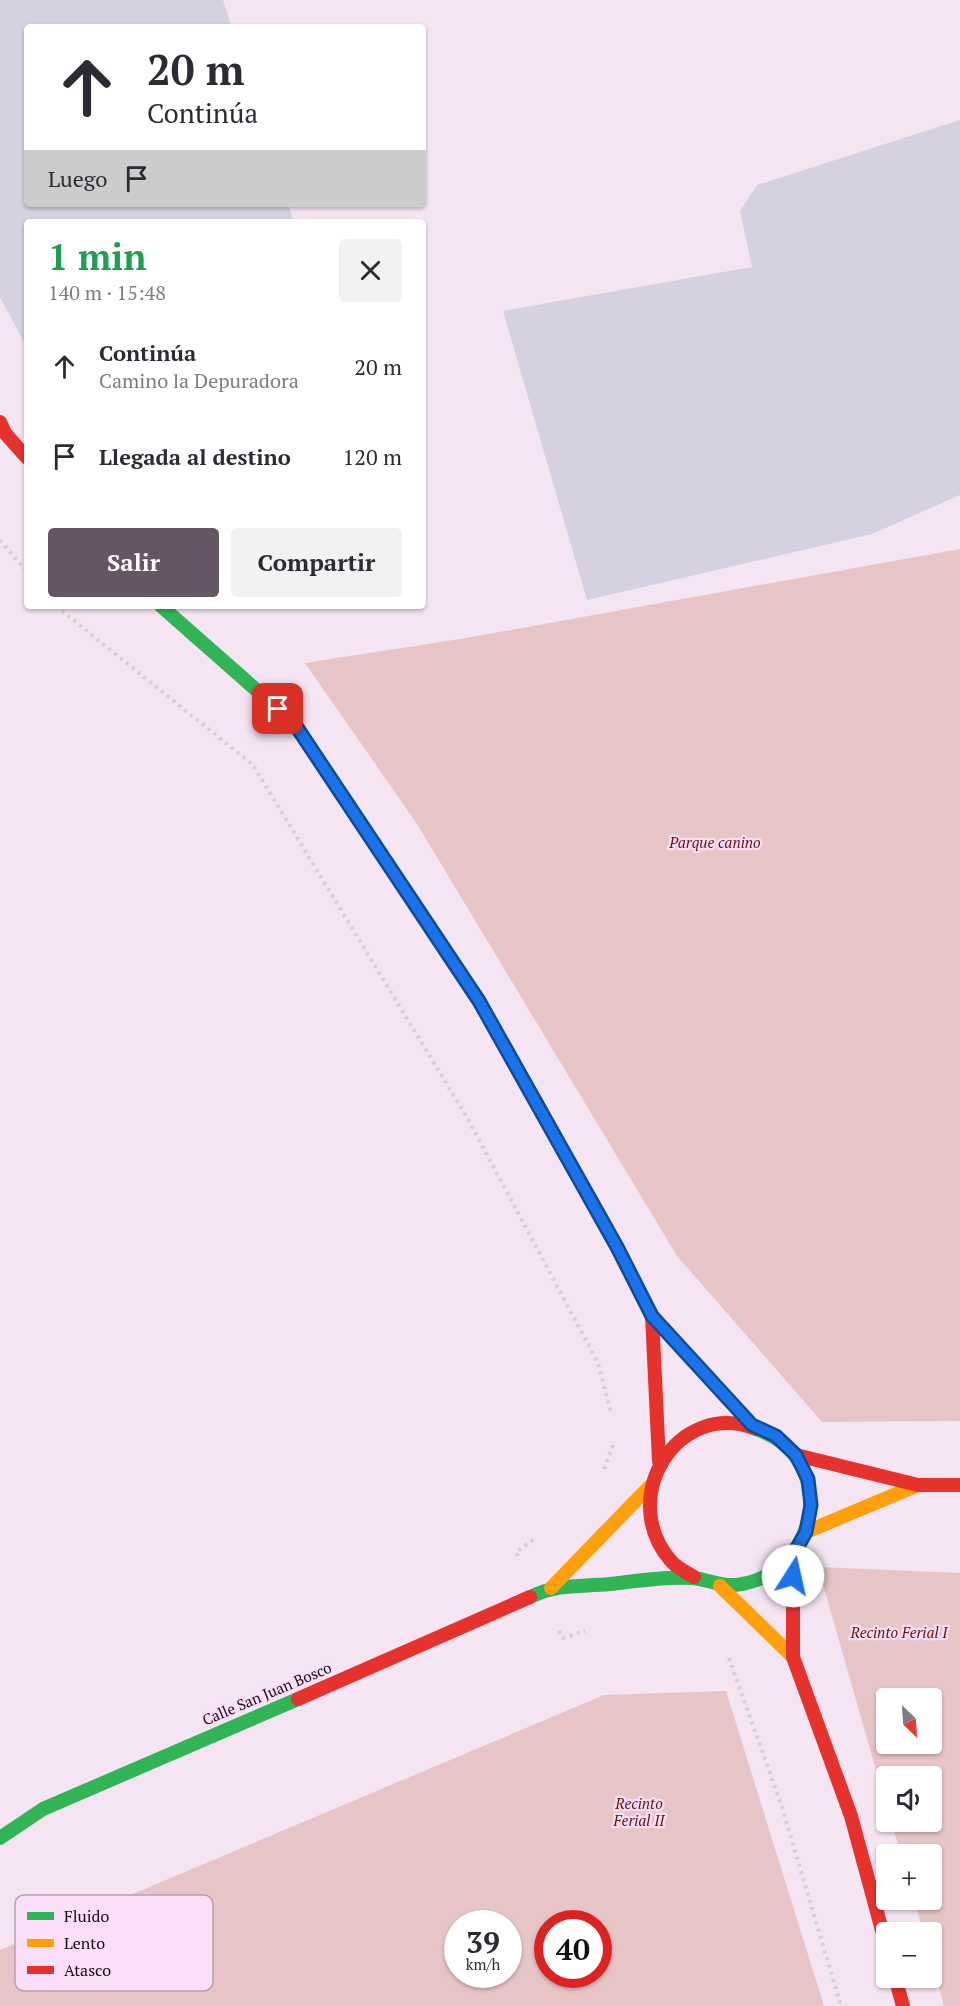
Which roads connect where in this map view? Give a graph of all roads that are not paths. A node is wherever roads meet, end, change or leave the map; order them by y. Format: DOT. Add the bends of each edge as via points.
graph roads {
  1 [pos="0,422"];
  2 [pos="24,455"];
  3 [pos="164,609"];
  4 [pos="652,1316"];
  5 [pos="752,1425"];
  6 [pos="796,1455"];
  7 [pos="659,1461"];
  8 [pos="918,1485"];
  9 [pos="960,1485"];
  10 [pos="649,1487"];
  11 [pos="806,1532"];
  12 [pos="793,1555"];
  13 [pos="694,1577"];
  14 [pos="720,1586"];
  15 [pos="545,1591"];
  16 [pos="793,1657"];
  17 [pos="0,1838"];
  18 [pos="880,1922"];
  19 [pos="898,1988"];
  20 [pos="903,2006"];
  1 -- 2 [label="street"];
  3 -- 4 [label="street" via="294,723 479,1001"];
  4 -- 5 [label="street"];
  4 -- 7 [label="street"];
  5 -- 6 [label="street" via="776,1436"];
  5 -- 7 [label="street" via="726,1422 700,1428 676,1442"];
  6 -- 8 [label="street"];
  6 -- 11 [label="street" via="808,1479 811,1505"];
  7 -- 10 [label="street"];
  8 -- 9 [label="street"];
  8 -- 11 [label="street"];
  10 -- 13 [label="street" via="648,1515 656,1540 671,1562"];
  10 -- 15 [label="street, Calle San Juan Bosco"];
  11 -- 12 [label="street"];
  12 -- 14 [label="street" via="772,1573 747,1584"];
  12 -- 16 [label="street"];
  13 -- 14 [label="street"];
  13 -- 15 [label="street, Calle San Juan Bosco"];
  14 -- 16 [label="street"];
  15 -- 17 [label="street, Calle San Juan Bosco" via="43,1809"];
  16 -- 18 [label="street" via="851,1816"];
  19 -- 20 [label="street"];
}
